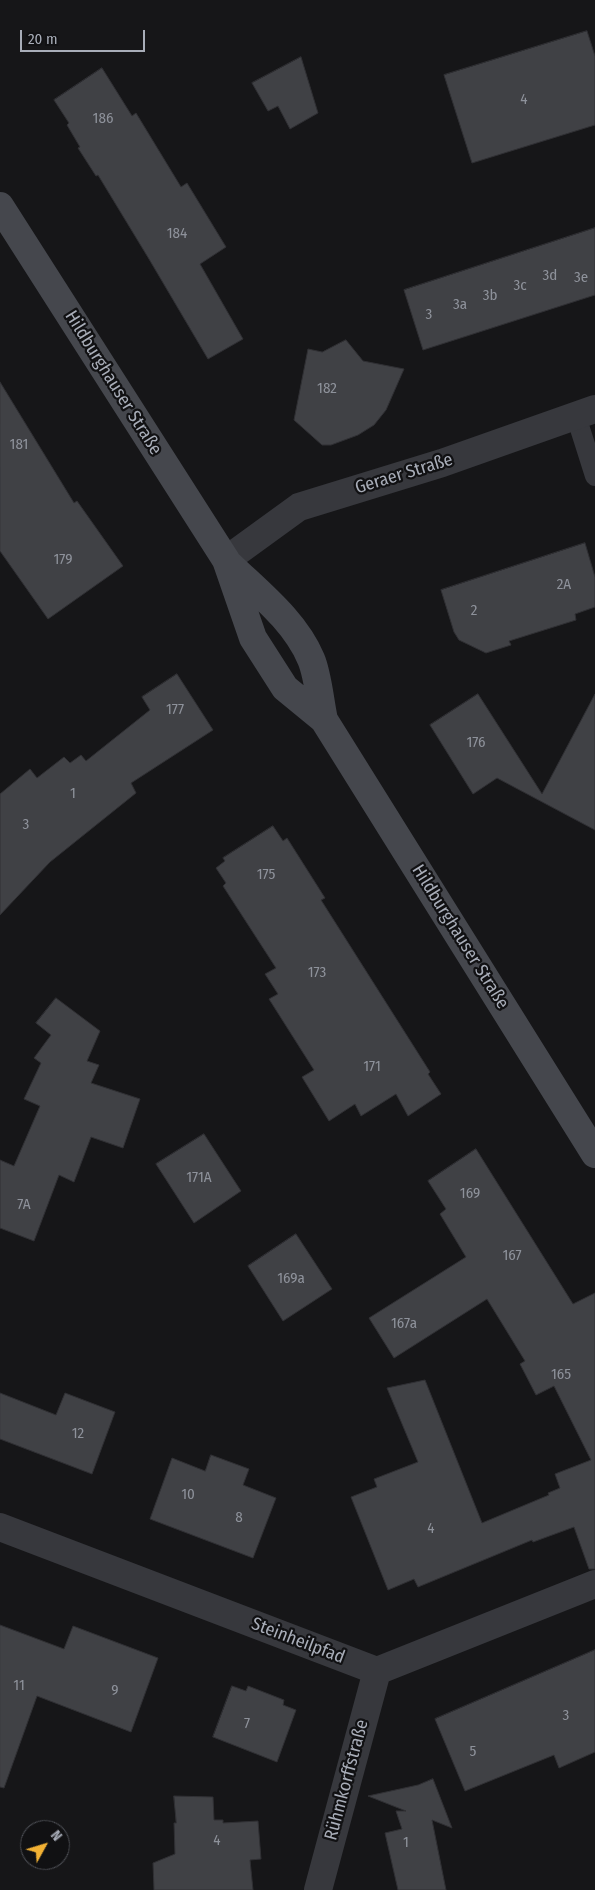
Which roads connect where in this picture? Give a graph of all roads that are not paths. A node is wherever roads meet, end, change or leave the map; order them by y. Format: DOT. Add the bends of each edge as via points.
graph roads {
  1 [pos="0,206"];
  2 [pos="586,413"];
  3 [pos="595,476"];
  4 [pos="226,560"];
  5 [pos="324,720"];
  6 [pos="595,1154"];
  7 [pos="0,1527"];
  8 [pos="595,1584"];
  9 [pos="377,1671"];
  10 [pos="318,1890"];
  1 -- 4 [label="main road, Hildburghauser Straße"];
  2 -- 3 [label="lane"];
  2 -- 4 [label="street, Geraer Straße" via="442,463 299,507"];
  4 -- 5 [label="main road, Hildburghauser Straße" via="253,638 285,688"];
  4 -- 5 [label="main road, Hildburghauser Straße" via="284,617 299,640 311,660"];
  5 -- 6 [label="main road, Hildburghauser Straße"];
  7 -- 9 [label="street, Steinheilpfad"];
  8 -- 9 [label="street"];
  9 -- 10 [label="street, Rühmkorffstraße"];
}
